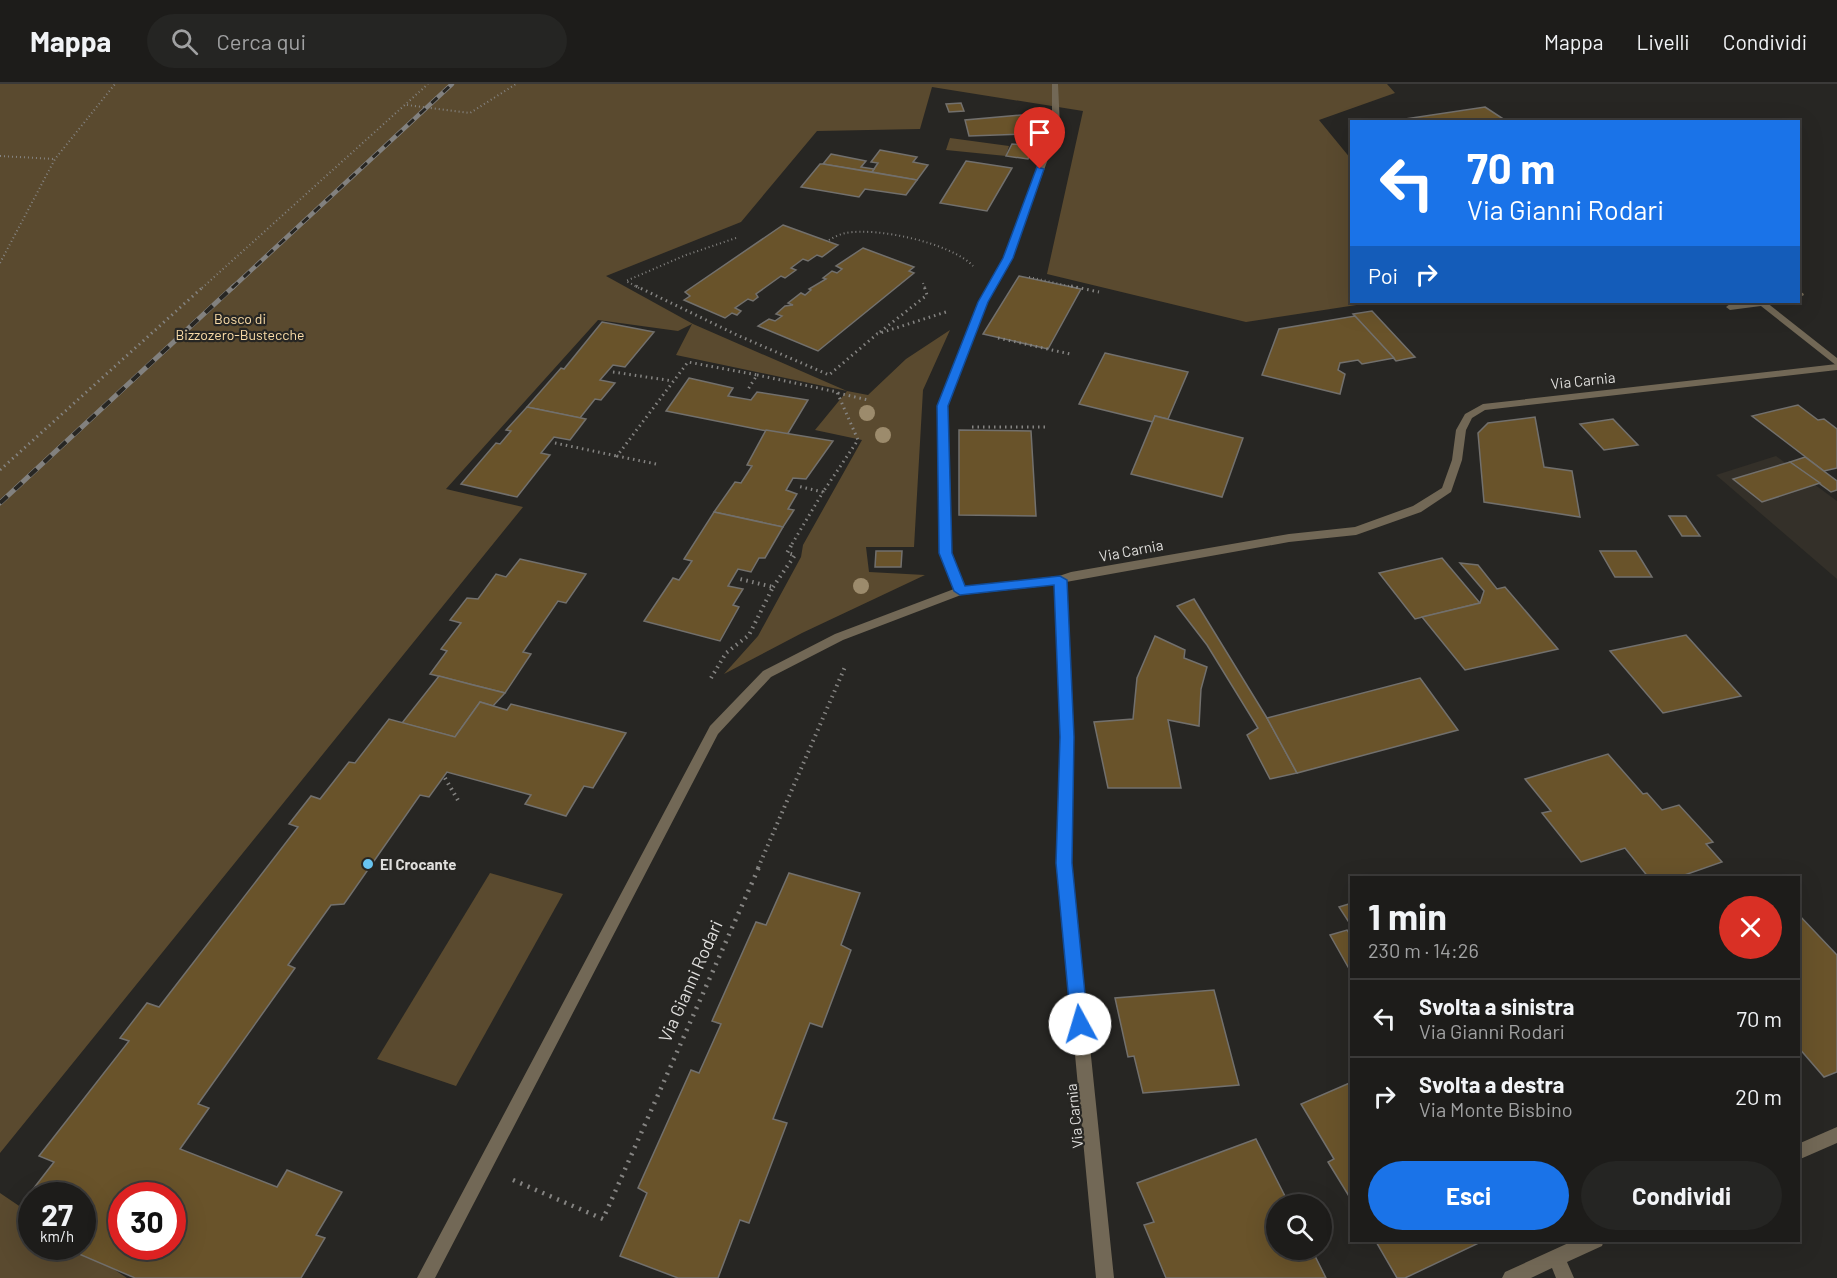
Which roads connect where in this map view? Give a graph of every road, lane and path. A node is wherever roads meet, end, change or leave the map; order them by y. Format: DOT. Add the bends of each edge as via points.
graph roads {
  1 [pos="115,84"];
  2 [pos="428,84"];
  3 [pos="516,84"];
  4 [pos="1055,84"];
  5 [pos="407,105"];
  6 [pos="0,156"];
  7 [pos="55,159"];
  8 [pos="736,238"];
  9 [pos="829,240"];
  10 [pos="0,263"];
  11 [pos="1002,272"];
  12 [pos="923,283"];
  13 [pos="1099,292"];
  14 [pos="986,297"];
  15 [pos="1759,303"];
  16 [pos="1767,303"];
  17 [pos="1730,307"];
  18 [pos="972,332"];
  19 [pos="877,334"];
  20 [pos="1070,354"];
  21 [pos="1837,365"];
  22 [pos="613,372"];
  23 [pos="757,375"];
  24 [pos="672,381"];
  25 [pos="747,391"];
  26 [pos="837,392"];
  27 [pos="868,400"];
  28 [pos="943,427"];
  29 [pos="1046,427"];
  30 [pos="555,443"];
  31 [pos="618,456"];
  32 [pos="656,464"];
  33 [pos="0,470"];
  34 [pos="797,486"];
  35 [pos="823,492"];
  36 [pos="740,579"];
  37 [pos="1060,580"];
  38 [pos="773,587"];
  39 [pos="960,591"];
  40 [pos="839,637"];
  41 [pos="711,678"];
  42 [pos="445,778"];
  43 [pos="459,802"];
  44 [pos="1837,1135"];
  45 [pos="1800,1151"];
  46 [pos="485,1168"];
  47 [pos="1592,1242"];
  48 [pos="1557,1258"];
  49 [pos="426,1278"];
  50 [pos="1105,1278"];
  51 [pos="1511,1278"];
  52 [pos="1565,1278"];
  1 -- 7 [label="path"];
  2 -- 5 [label="path"];
  3 -- 5 [label="path" via="470,112"];
  4 -- 11 [label="street" via="1056,126"];
  5 -- 33 [label="path"];
  6 -- 7 [label="path"];
  7 -- 10 [label="path"];
  8 -- 19 [label="path" via="626,281 829,375"];
  9 -- 14 [label="path" via="858,232 945,246 968,258"];
  11 -- 13 [label="path"];
  11 -- 14 [label="street"];
  12 -- 19 [label="path" via="927,295"];
  14 -- 18 [label="street"];
  14 -- 19 [label="path" via="964,299 954,303 951,310"];
  15 -- 17 [label="street"];
  16 -- 21 [label="street"];
  18 -- 20 [label="path"];
  18 -- 28 [label="street" via="943,406"];
  21 -- 37 [label="street, Via Carnia" via="1483,407 1468,416 1461,430 1448,490 1417,510 1356,531 1289,538"];
  22 -- 24 [label="path"];
  23 -- 24 [label="path" via="688,362"];
  23 -- 25 [label="path"];
  23 -- 26 [label="path"];
  24 -- 31 [label="path"];
  26 -- 27 [label="path"];
  26 -- 35 [label="path" via="858,440"];
  28 -- 29 [label="path"];
  28 -- 39 [label="street" via="945,553"];
  30 -- 31 [label="path"];
  31 -- 32 [label="path"];
  34 -- 35 [label="path"];
  35 -- 38 [label="path" via="787,553 795,555"];
  36 -- 38 [label="path"];
  37 -- 39 [label="street"];
  37 -- 50 [label="street, Via Carnia" via="1067,737 1064,863"];
  38 -- 41 [label="path" via="749,635 726,653"];
  39 -- 40 [label="street"];
  40 -- 46 [label="street" via="767,674 714,729"];
  40 -- 46 [label="path, Via Gianni Rodari" via="845,668 603,1219"];
  42 -- 43 [label="path"];
  44 -- 45 [label="street"];
  46 -- 49 [label="street"];
  47 -- 48 [label="street"];
  48 -- 51 [label="street"];
  48 -- 52 [label="street"];
}
